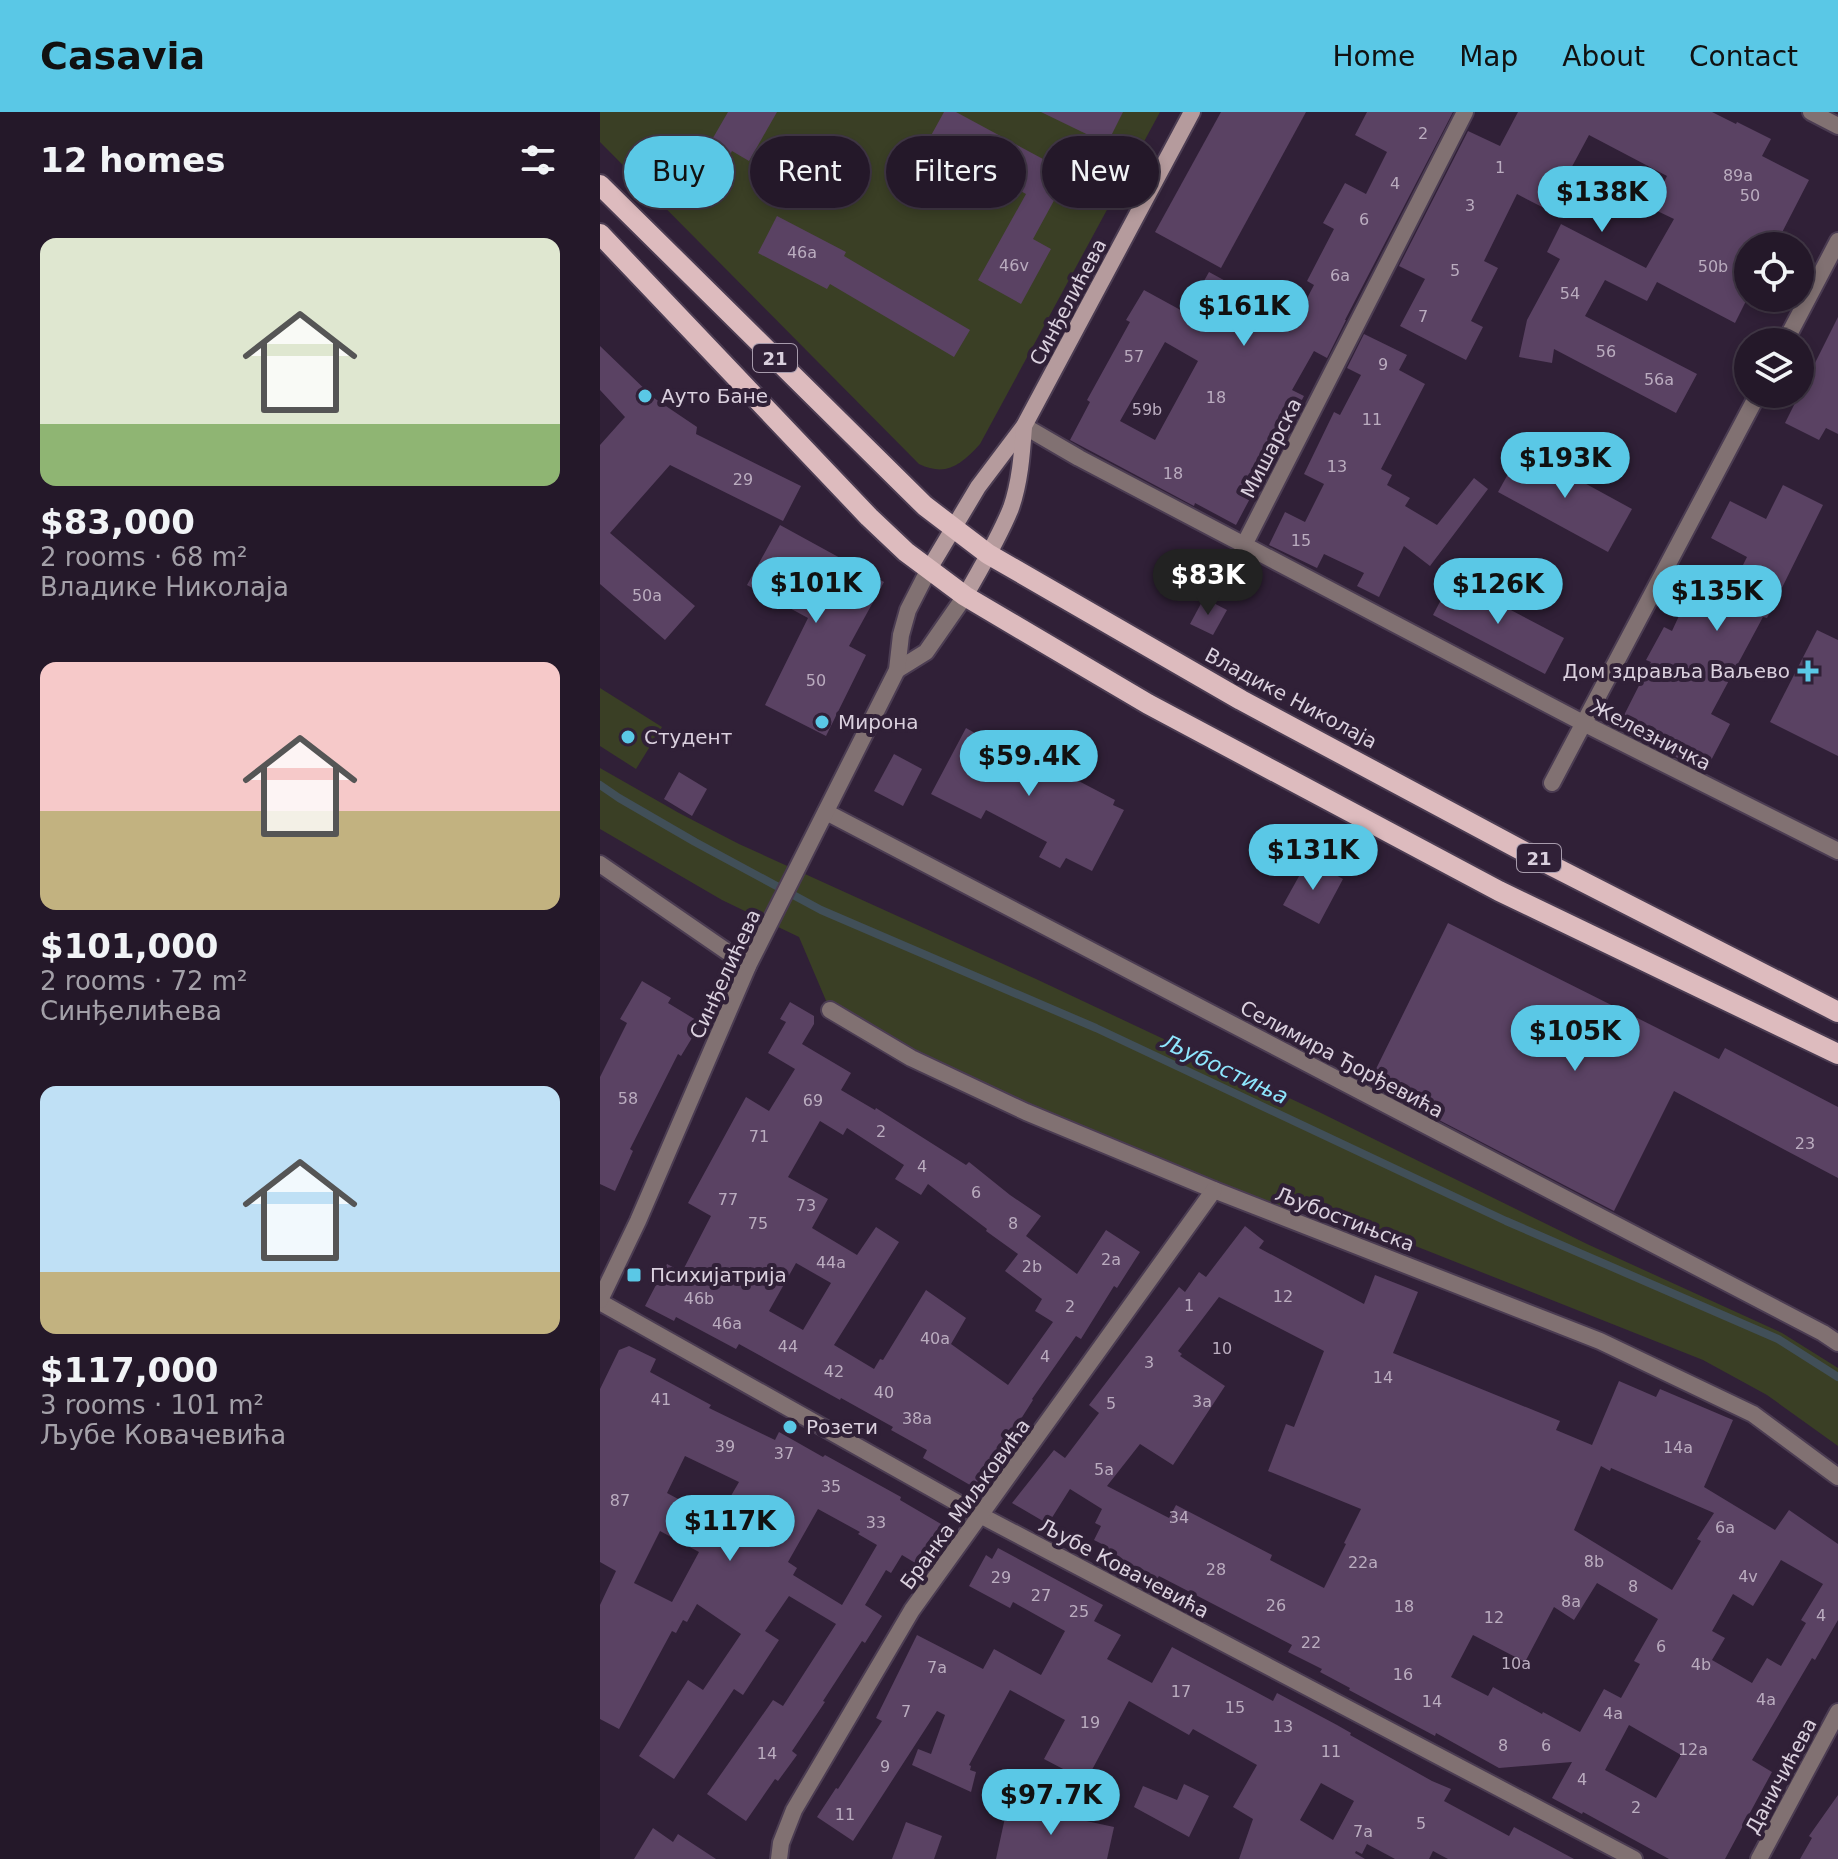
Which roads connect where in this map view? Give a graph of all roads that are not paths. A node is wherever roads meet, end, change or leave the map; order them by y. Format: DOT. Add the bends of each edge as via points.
graph roads {
  1 [pos="1192,112"];
  2 [pos="1465,112"];
  3 [pos="1811,112"];
  4 [pos="1838,126"];
  5 [pos="600,185"];
  6 [pos="600,234"];
  7 [pos="1838,241"];
  8 [pos="1792,328"];
  9 [pos="1751,408"];
  10 [pos="1024,426"];
  11 [pos="954,528"];
  12 [pos="1244,545"];
  13 [pos="988,554"];
  14 [pos="929,569"];
  15 [pos="965,596"];
  16 [pos="897,670"];
  17 [pos="1585,724"];
  18 [pos="1552,783"];
  19 [pos="826,812"];
  20 [pos="1838,851"];
  21 [pos="600,864"];
  22 [pos="748,966"];
  23 [pos="830,1010"];
  24 [pos="1838,1012"];
  25 [pos="1838,1054"];
  26 [pos="1214,1190"];
  27 [pos="600,1301"];
  28 [pos="1838,1343"];
  29 [pos="1838,1477"];
  30 [pos="982,1516"];
  31 [pos="1838,1712"];
  32 [pos="779,1859"];
  33 [pos="1634,1859"];
  34 [pos="1759,1859"];
  1 -- 10 [label="main road, Синђелићева"];
  2 -- 12 [label="street, Мишарска"];
  3 -- 4 [label="street"];
  5 -- 11 [label="main road, Владике Николаја / 21" via="925,506"];
  6 -- 14 [label="main road, 21" via="869,517"];
  7 -- 8 [label="street"];
  9 -- 17 [label="street"];
  10 -- 11 [label="main road, Синђелићева"];
  10 -- 12 [label="street, Железничка"];
  10 -- 13 [label="main road, Синђелићева" via="1011,507"];
  11 -- 13 [label="main road, Владике Николаја / 21"];
  11 -- 14 [label="main road, Синђелићева"];
  12 -- 17 [label="street, Железничка"];
  13 -- 15 [label="main road, Синђелићева"];
  13 -- 24 [label="main road, Владике Николаја / 21" via="1241,700"];
  14 -- 15 [label="main road, 21"];
  14 -- 16 [label="street, Синђелићева" via="908,610"];
  15 -- 16 [label="street, Синђелићева" via="926,652"];
  15 -- 25 [label="main road, 21" via="1148,704 1499,891"];
  16 -- 19 [label="street, Синђелићева"];
  17 -- 18 [label="street"];
  17 -- 20 [label="street, Железничка"];
  19 -- 22 [label="street, Синђелићева"];
  19 -- 28 [label="street, Селимира Ђорђевића"];
  21 -- 22 [label="street"];
  22 -- 27 [label="street, Синђелићева"];
  23 -- 26 [label="street, Љубостињска" via="967,1086"];
  26 -- 29 [label="street, Љубостињска" via="1600,1341 1753,1414"];
  26 -- 30 [label="street, Бранка Миљковића"];
  27 -- 30 [label="street, Љубе Ковачевића"];
  30 -- 32 [label="street, Бранка Миљковића" via="912,1610 794,1810"];
  30 -- 33 [label="street, Љубе Ковачевића"];
  31 -- 34 [label="street, Даничићева"];
}
